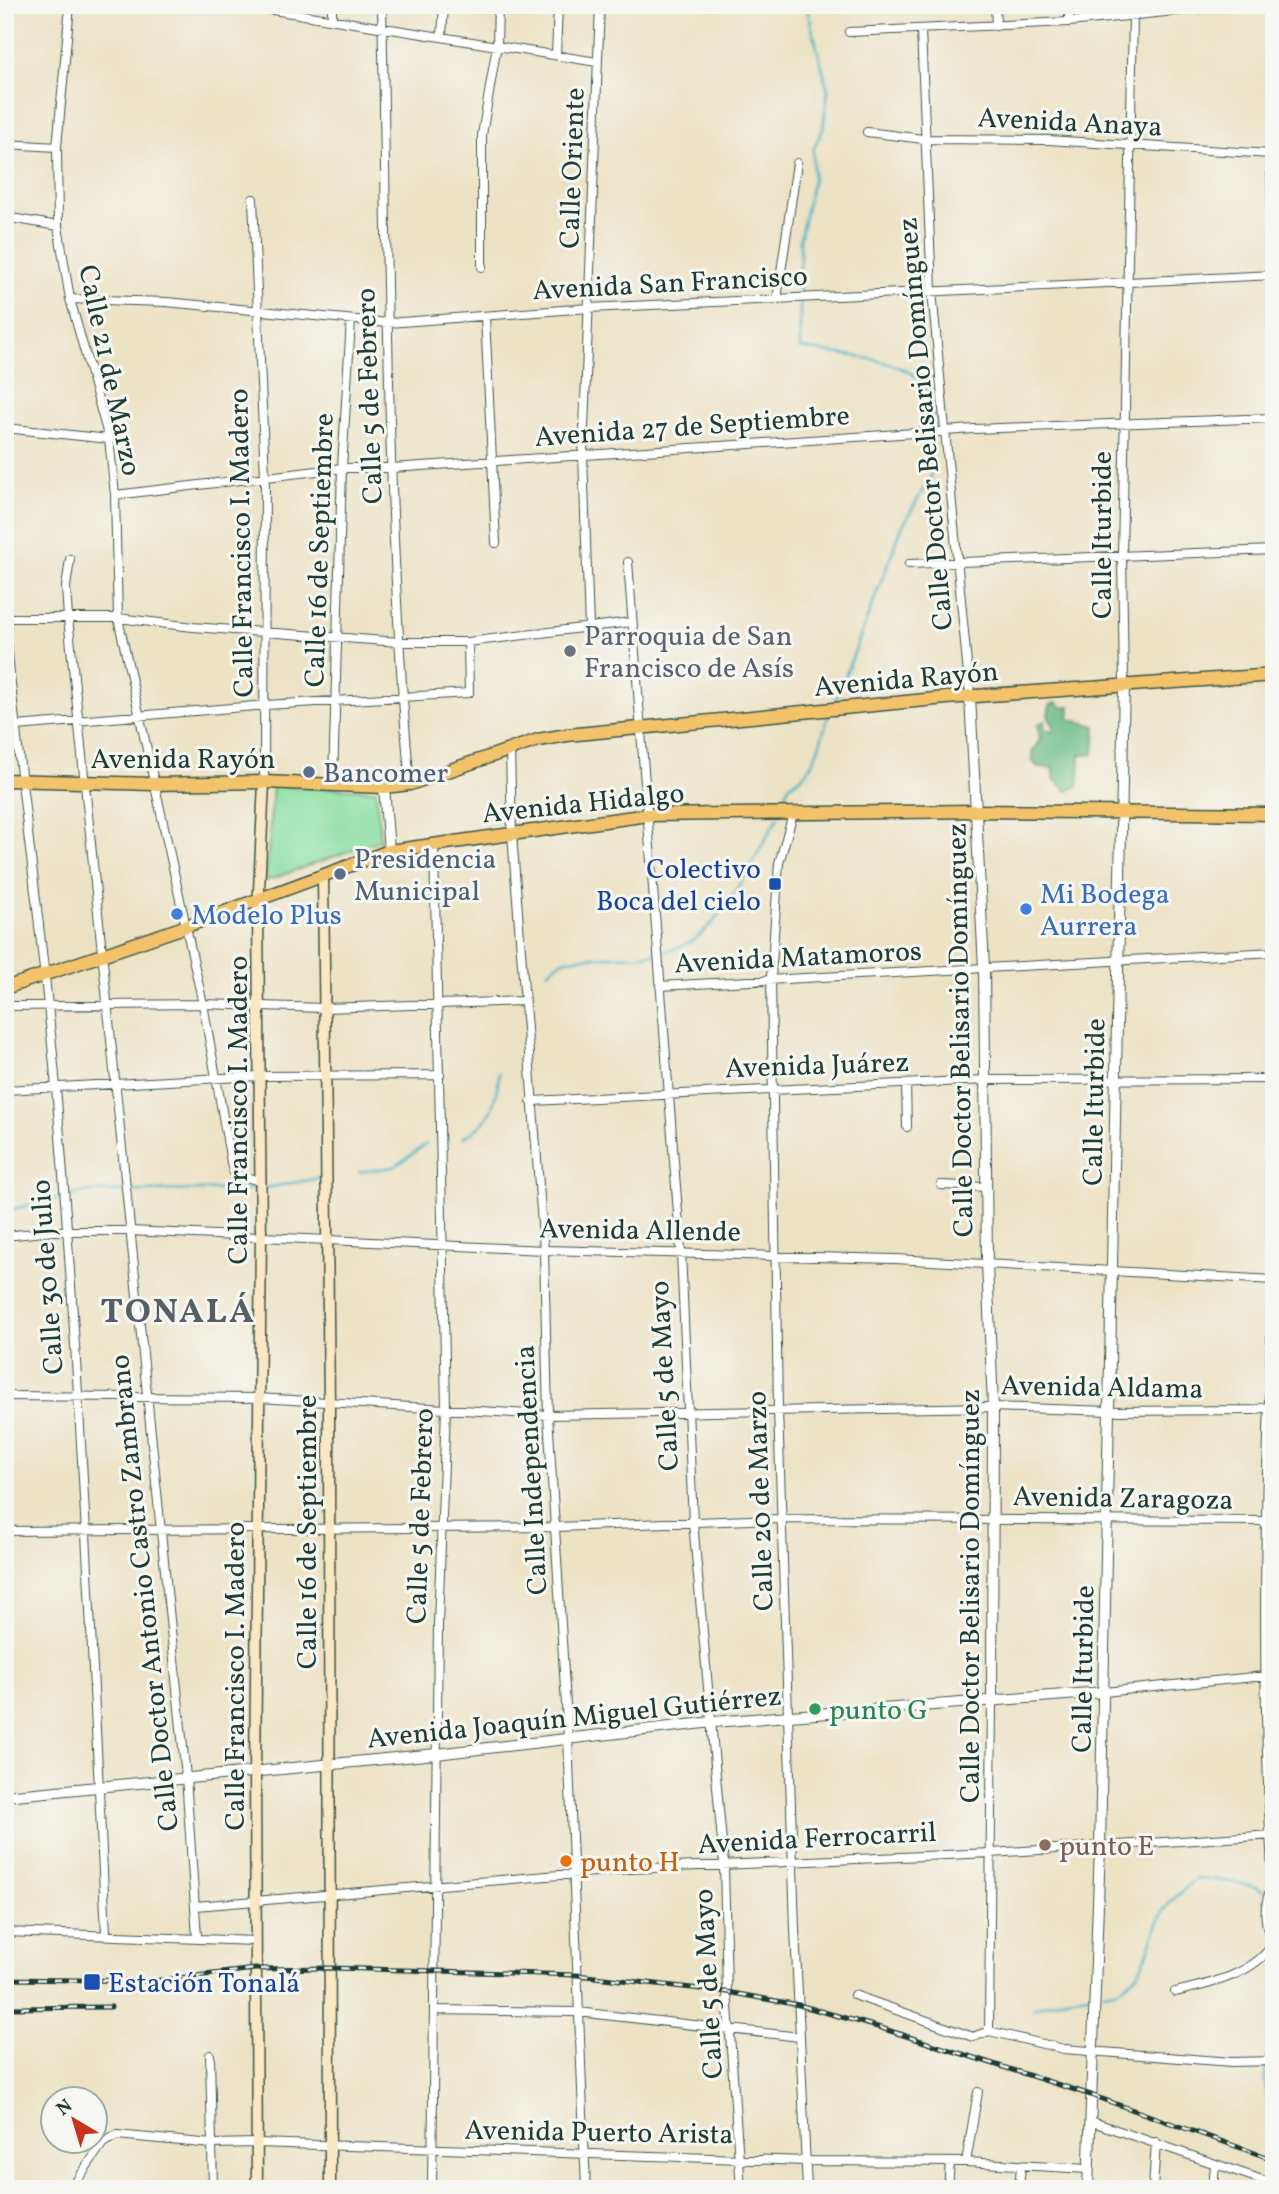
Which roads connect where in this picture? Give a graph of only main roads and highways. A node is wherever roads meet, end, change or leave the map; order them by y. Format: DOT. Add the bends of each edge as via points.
graph roads {
  1 [pos="1274,675"];
  2 [pos="5,780"];
  3 [pos="264,782"];
  4 [pos="1274,814"];
  5 [pos="323,876"];
  6 [pos="259,900"];
  7 [pos="5,988"];
  8 [pos="257,2189"];
  9 [pos="331,2189"];
  1 -- 3 [label="main road, Avenida Rayón" via="970,696 567,735 510,749 410,785"];
  2 -- 3 [label="main road, Avenida Rayón"];
  3 -- 6 [label="main road, Calle Francisco I. Madero"];
  4 -- 5 [label="main road, Avenida Hidalgo" via="648,815 389,852"];
  5 -- 6 [label="main road, Avenida Hidalgo"];
  5 -- 9 [label="main road, Calle 16 de Septiembre"];
  6 -- 7 [label="main road, Avenida Hidalgo"];
  6 -- 8 [label="main road, Calle Francisco I. Madero"];
}
